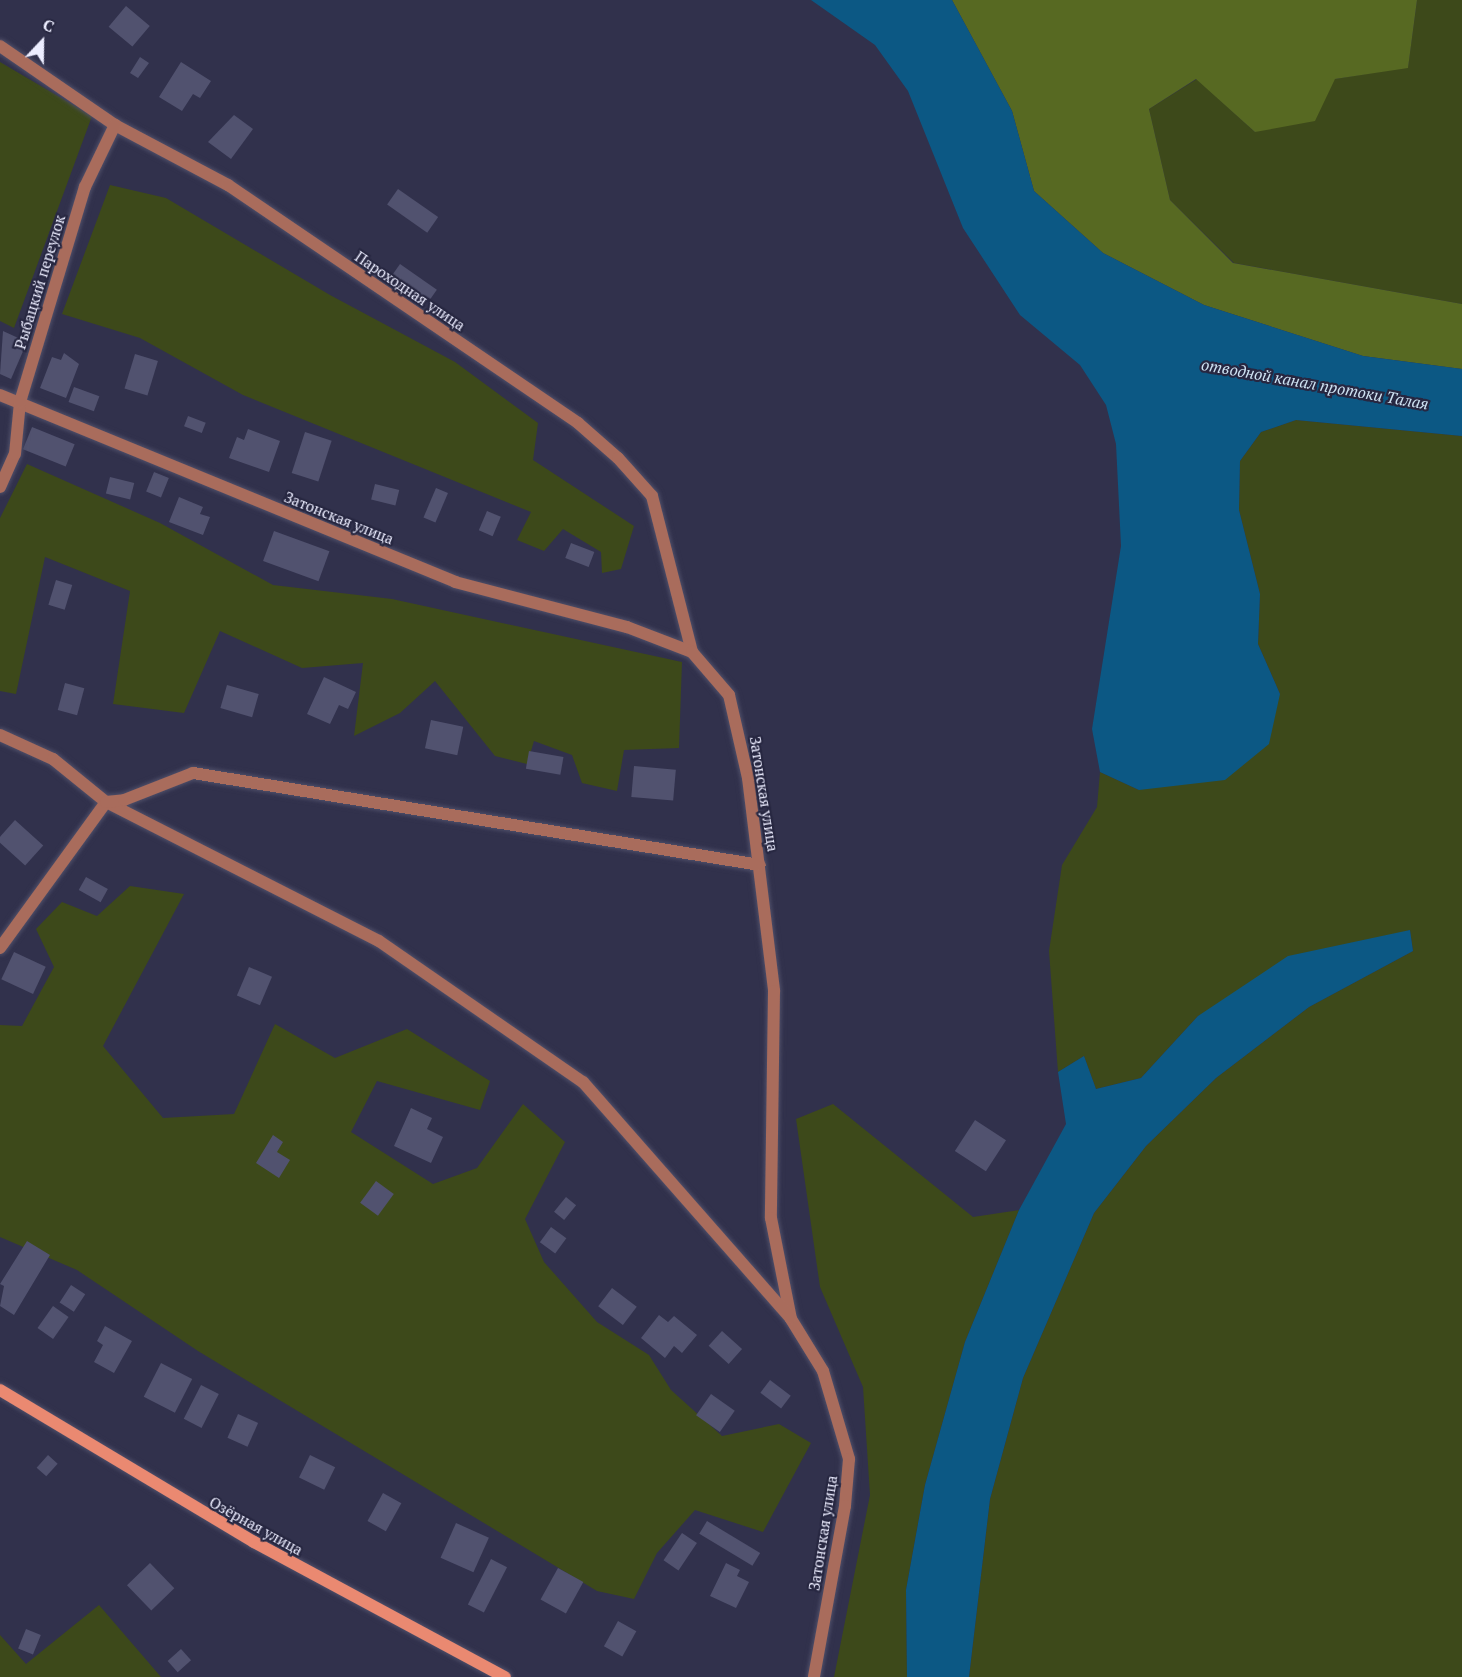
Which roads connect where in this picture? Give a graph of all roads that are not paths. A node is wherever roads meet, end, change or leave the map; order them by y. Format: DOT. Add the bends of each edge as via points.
graph roads {
  1 [pos="0,46"];
  2 [pos="115,125"];
  3 [pos="0,395"];
  4 [pos="20,402"];
  5 [pos="0,487"];
  6 [pos="692,652"];
  7 [pos="0,735"];
  8 [pos="106,802"];
  9 [pos="760,865"];
  10 [pos="0,948"];
  11 [pos="792,1319"];
  12 [pos="0,1390"];
  13 [pos="505,1677"];
  14 [pos="814,1677"];
  1 -- 2 [label="street, Пароходная улица"];
  2 -- 4 [label="street, Рыбацкий переулок" via="85,187"];
  2 -- 6 [label="street, Пароходная улица" via="228,185 578,423 618,458 651,496"];
  3 -- 4 [label="street, Затонская улица"];
  4 -- 5 [label="street, Рыбацкий переулок" via="15,454"];
  4 -- 6 [label="street, Затонская улица" via="455,582 627,627"];
  6 -- 9 [label="street, Затонская улица" via="729,695 740,732"];
  7 -- 8 [label="street" via="53,759"];
  8 -- 9 [label="street" via="124,800 194,773"];
  8 -- 10 [label="street"];
  8 -- 11 [label="street" via="379,941 583,1082"];
  9 -- 11 [label="street, Затонская улица" via="774,991 771,1218"];
  11 -- 14 [label="street, Затонская улица" via="823,1371 849,1458 845,1506"];
  12 -- 13 [label="street, Озёрная улица" via="192,1507"];
}
